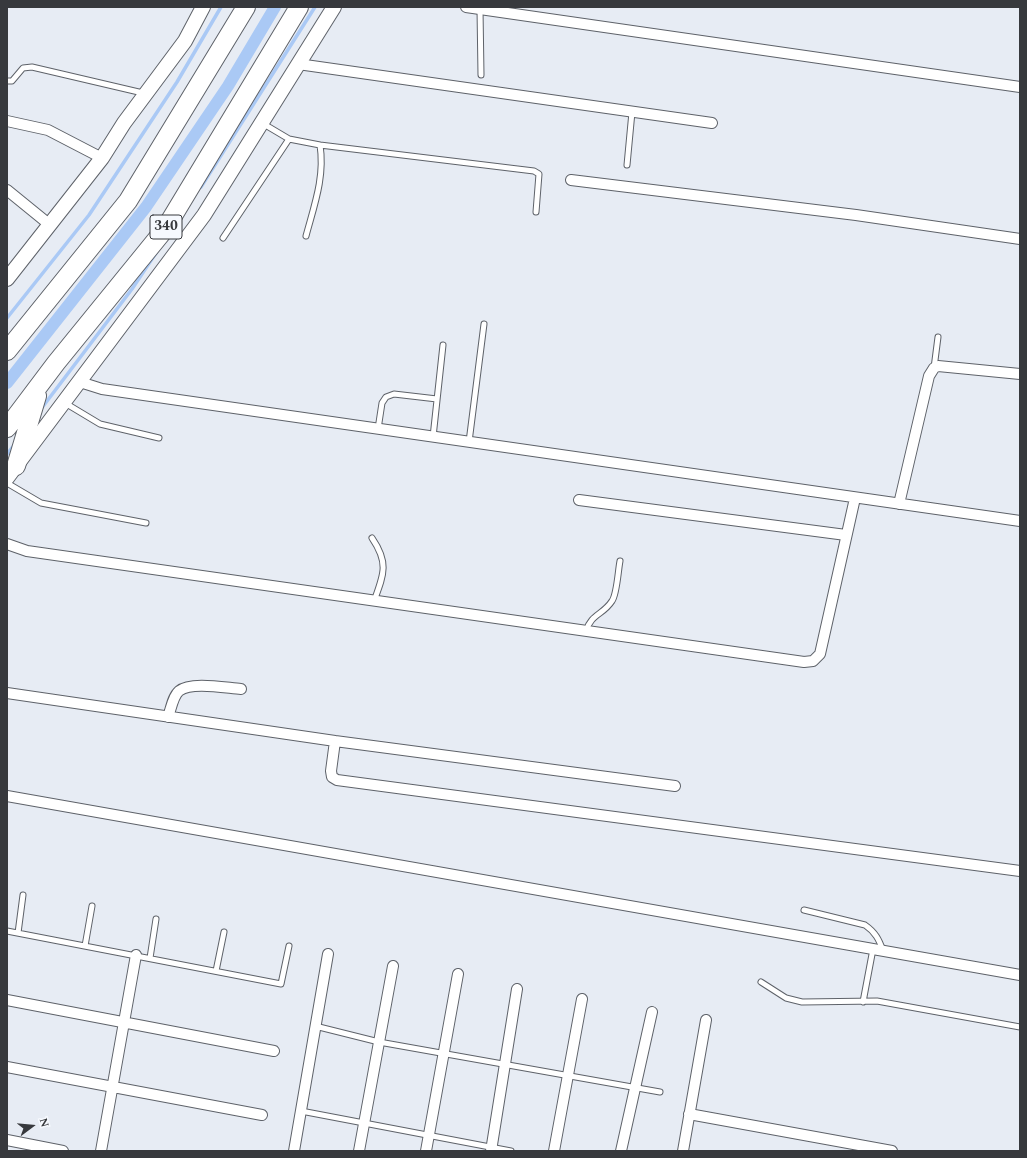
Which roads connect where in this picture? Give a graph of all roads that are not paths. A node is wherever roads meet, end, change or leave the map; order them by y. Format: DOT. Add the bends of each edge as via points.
graph roads {
  1 [pos="203,7"];
  2 [pos="246,7"];
  3 [pos="299,7"];
  4 [pos="334,7"];
  5 [pos="466,7"];
  6 [pos="480,9"];
  7 [pos="298,64"];
  8 [pos="481,74"];
  9 [pos="7,81"];
  10 [pos="1020,87"];
  11 [pos="147,94"];
  12 [pos="632,112"];
  13 [pos="7,121"];
  14 [pos="261,123"];
  15 [pos="712,123"];
  16 [pos="289,138"];
  17 [pos="320,145"];
  18 [pos="102,158"];
  19 [pos="627,165"];
  20 [pos="571,180"];
  21 [pos="7,190"];
  22 [pos="536,212"];
  23 [pos="50,225"];
  24 [pos="306,236"];
  25 [pos="223,238"];
  26 [pos="1020,239"];
  27 [pos="7,279"];
  28 [pos="484,324"];
  29 [pos="938,337"];
  30 [pos="443,345"];
  31 [pos="7,351"];
  32 [pos="934,368"];
  33 [pos="1020,374"];
  34 [pos="83,383"];
  35 [pos="40,386"];
  36 [pos="437,399"];
  37 [pos="65,403"];
  38 [pos="7,428"];
  39 [pos="378,429"];
  40 [pos="433,436"];
  41 [pos="159,438"];
  42 [pos="469,442"];
  43 [pos="12,472"];
  44 [pos="7,483"];
  45 [pos="855,498"];
  46 [pos="579,500"];
  47 [pos="899,504"];
  48 [pos="1020,521"];
  49 [pos="146,523"];
  50 [pos="846,535"];
  51 [pos="372,538"];
  52 [pos="7,544"];
  53 [pos="620,561"];
  54 [pos="374,601"];
  55 [pos="586,631"];
  56 [pos="241,689"];
  57 [pos="7,693"];
  58 [pos="168,717"];
  59 [pos="335,741"];
  60 [pos="676,786"];
  61 [pos="7,796"];
  62 [pos="1020,871"];
  63 [pos="23,895"];
  64 [pos="92,906"];
  65 [pos="804,910"];
  66 [pos="156,919"];
  67 [pos="7,931"];
  68 [pos="224,932"];
  69 [pos="18,933"];
  70 [pos="85,946"];
  71 [pos="289,946"];
  72 [pos="873,950"];
  73 [pos="883,952"];
  74 [pos="328,954"];
  75 [pos="136,955"];
  76 [pos="150,958"];
  77 [pos="393,966"];
  78 [pos="216,970"];
  79 [pos="458,974"];
  80 [pos="1020,975"];
  81 [pos="761,982"];
  82 [pos="517,989"];
  83 [pos="582,999"];
  84 [pos="7,1000"];
  85 [pos="863,1002"];
  86 [pos="652,1012"];
  87 [pos="706,1020"];
  88 [pos="125,1022"];
  89 [pos="316,1026"];
  90 [pos="1020,1027"];
  91 [pos="379,1042"];
  92 [pos="274,1050"];
  93 [pos="444,1054"];
  94 [pos="505,1065"];
  95 [pos="7,1067"];
  96 [pos="568,1075"];
  97 [pos="114,1086"];
  98 [pos="635,1088"];
  99 [pos="660,1092"];
  100 [pos="301,1111"];
  101 [pos="689,1114"];
  102 [pos="262,1115"];
  103 [pos="364,1123"];
  104 [pos="429,1135"];
  105 [pos="7,1140"];
  106 [pos="492,1149"];
  107 [pos="62,1151"];
  108 [pos="101,1151"];
  109 [pos="294,1151"];
  110 [pos="359,1151"];
  111 [pos="426,1151"];
  112 [pos="511,1151"];
  113 [pos="554,1151"];
  114 [pos="621,1151"];
  115 [pos="683,1151"];
  116 [pos="892,1151"];
  1 -- 11 [label="main road" via="185,41"];
  2 -- 31 [label="highway" via="128,201"];
  3 -- 35 [label="highway, 340" via="164,229"];
  4 -- 7 [label="main road, 340"];
  5 -- 6 [label="street"];
  6 -- 8 [label="lane"];
  6 -- 10 [label="street"];
  7 -- 12 [label="street"];
  7 -- 14 [label="main road, 340"];
  9 -- 11 [label="lane" via="12,81 23,68 32,68"];
  11 -- 18 [label="main road"];
  12 -- 15 [label="street"];
  12 -- 19 [label="lane"];
  13 -- 18 [label="street" via="48,130"];
  14 -- 16 [label="lane"];
  14 -- 37 [label="main road, 340" via="204,215"];
  16 -- 17 [label="lane"];
  16 -- 25 [label="lane"];
  17 -- 22 [label="lane" via="534,171 539,174"];
  17 -- 24 [label="lane" via="322,177"];
  18 -- 23 [label="main road"];
  20 -- 26 [label="street" via="856,215"];
  21 -- 23 [label="street"];
  23 -- 27 [label="main road"];
  28 -- 42 [label="lane"];
  29 -- 32 [label="lane"];
  30 -- 36 [label="lane"];
  32 -- 33 [label="street" via="938,366"];
  32 -- 47 [label="street" via="929,376"];
  34 -- 39 [label="street" via="102,389"];
  35 -- 38 [label="highway, 340"];
  35 -- 43 [label="highway"];
  36 -- 39 [label="lane" via="394,394 386,396 382,403"];
  36 -- 40 [label="lane"];
  37 -- 41 [label="lane" via="100,424"];
  37 -- 43 [label="main road, 340"];
  39 -- 40 [label="street"];
  40 -- 42 [label="street"];
  42 -- 45 [label="street"];
  44 -- 49 [label="lane" via="41,503"];
  45 -- 47 [label="street"];
  45 -- 50 [label="street"];
  46 -- 50 [label="street"];
  47 -- 48 [label="street"];
  50 -- 55 [label="street" via="820,654 813,661 804,662"];
  51 -- 54 [label="lane" via="384,562 383,576"];
  52 -- 54 [label="street" via="27,551"];
  53 -- 55 [label="lane" via="614,598 593,617"];
  54 -- 55 [label="street"];
  56 -- 58 [label="street" via="198,686 185,688 178,691"];
  57 -- 58 [label="street"];
  58 -- 59 [label="street"];
  59 -- 60 [label="street"];
  59 -- 62 [label="street" via="331,771 332,777 338,780"];
  61 -- 72 [label="street"];
  63 -- 69 [label="lane"];
  64 -- 70 [label="lane"];
  65 -- 73 [label="lane" via="864,925 879,939"];
  66 -- 76 [label="lane"];
  67 -- 69 [label="lane"];
  68 -- 78 [label="lane"];
  69 -- 70 [label="lane"];
  70 -- 75 [label="lane"];
  71 -- 78 [label="lane" via="282,984"];
  72 -- 73 [label="street"];
  72 -- 85 [label="lane"];
  73 -- 80 [label="street"];
  74 -- 89 [label="street"];
  75 -- 76 [label="lane"];
  75 -- 88 [label="street"];
  76 -- 78 [label="lane"];
  77 -- 91 [label="street"];
  79 -- 93 [label="street"];
  81 -- 85 [label="lane" via="786,998 802,1002"];
  82 -- 94 [label="street"];
  83 -- 96 [label="street"];
  84 -- 88 [label="street"];
  85 -- 90 [label="lane" via="877,1001"];
  86 -- 98 [label="street"];
  87 -- 101 [label="street"];
  88 -- 92 [label="street"];
  88 -- 97 [label="street"];
  89 -- 91 [label="lane"];
  89 -- 100 [label="street"];
  91 -- 93 [label="lane"];
  91 -- 103 [label="street"];
  93 -- 94 [label="lane"];
  93 -- 104 [label="street"];
  94 -- 96 [label="lane"];
  94 -- 106 [label="street"];
  95 -- 97 [label="street"];
  96 -- 98 [label="lane"];
  96 -- 113 [label="street"];
  97 -- 102 [label="street"];
  97 -- 108 [label="street"];
  98 -- 99 [label="lane"];
  98 -- 114 [label="street"];
  100 -- 103 [label="lane"];
  100 -- 109 [label="street"];
  101 -- 115 [label="street"];
  101 -- 116 [label="street"];
  103 -- 104 [label="lane"];
  103 -- 110 [label="street"];
  104 -- 106 [label="lane"];
  104 -- 111 [label="street"];
  105 -- 107 [label="street"];
  106 -- 112 [label="lane"];
}
